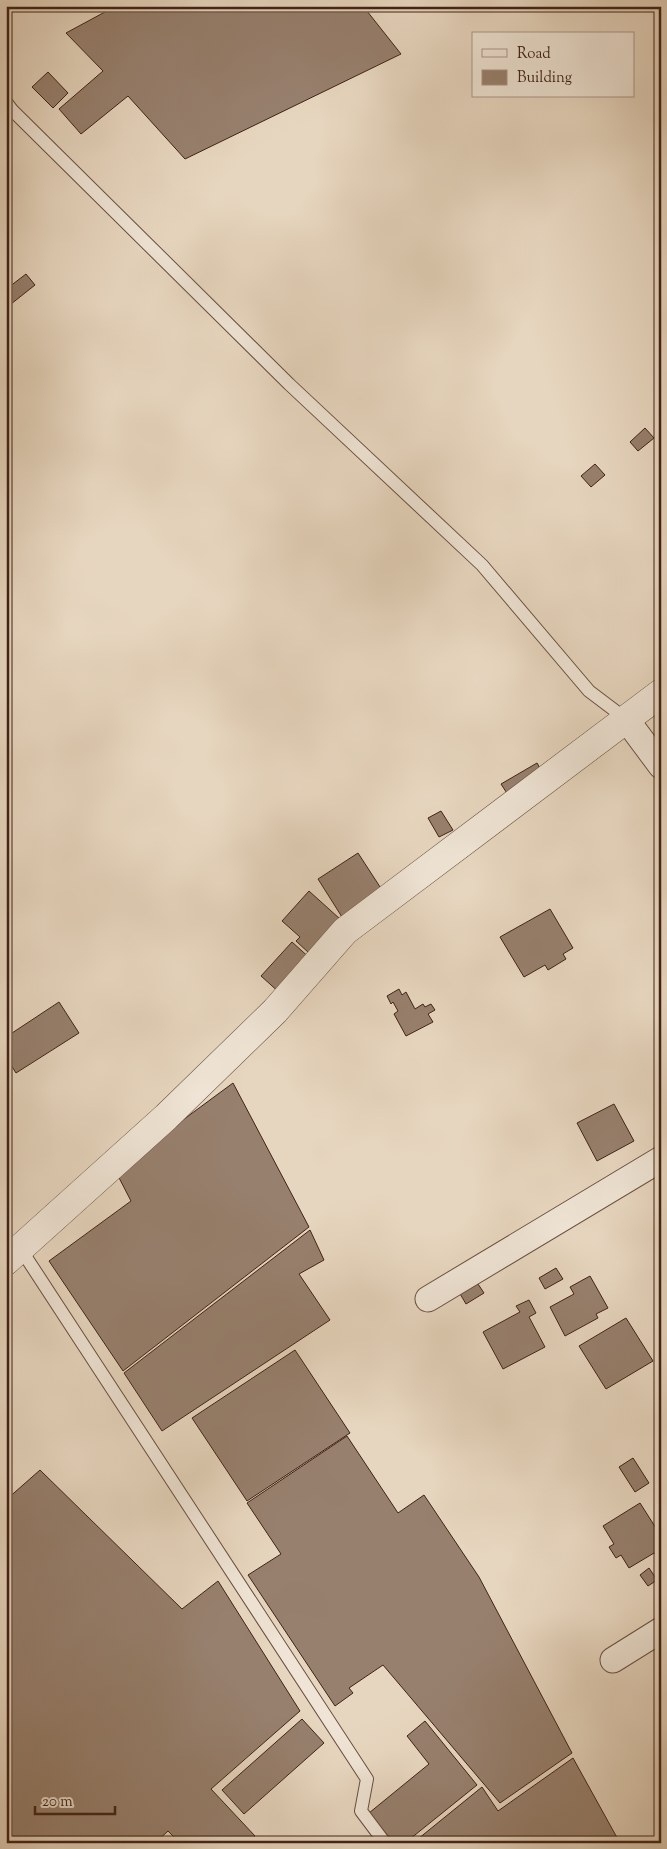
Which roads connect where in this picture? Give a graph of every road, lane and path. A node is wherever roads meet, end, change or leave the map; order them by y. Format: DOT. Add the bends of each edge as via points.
graph roads {
  1 [pos="6,102"];
  2 [pos="661,693"];
  3 [pos="626,719"];
  4 [pos="661,766"];
  5 [pos="661,1159"];
  6 [pos="13,1254"];
  7 [pos="428,1299"];
  8 [pos="661,1630"];
  9 [pos="613,1660"];
  10 [pos="385,1843"];
  1 -- 3 [label="lane" via="290,384 482,565 589,691"];
  2 -- 3 [label="street"];
  3 -- 4 [label="street"];
  3 -- 6 [label="street" via="345,931 268,1017 166,1116"];
  5 -- 7 [label="street"];
  6 -- 10 [label="lane" via="367,1780 361,1811"];
  8 -- 9 [label="street"];
}
